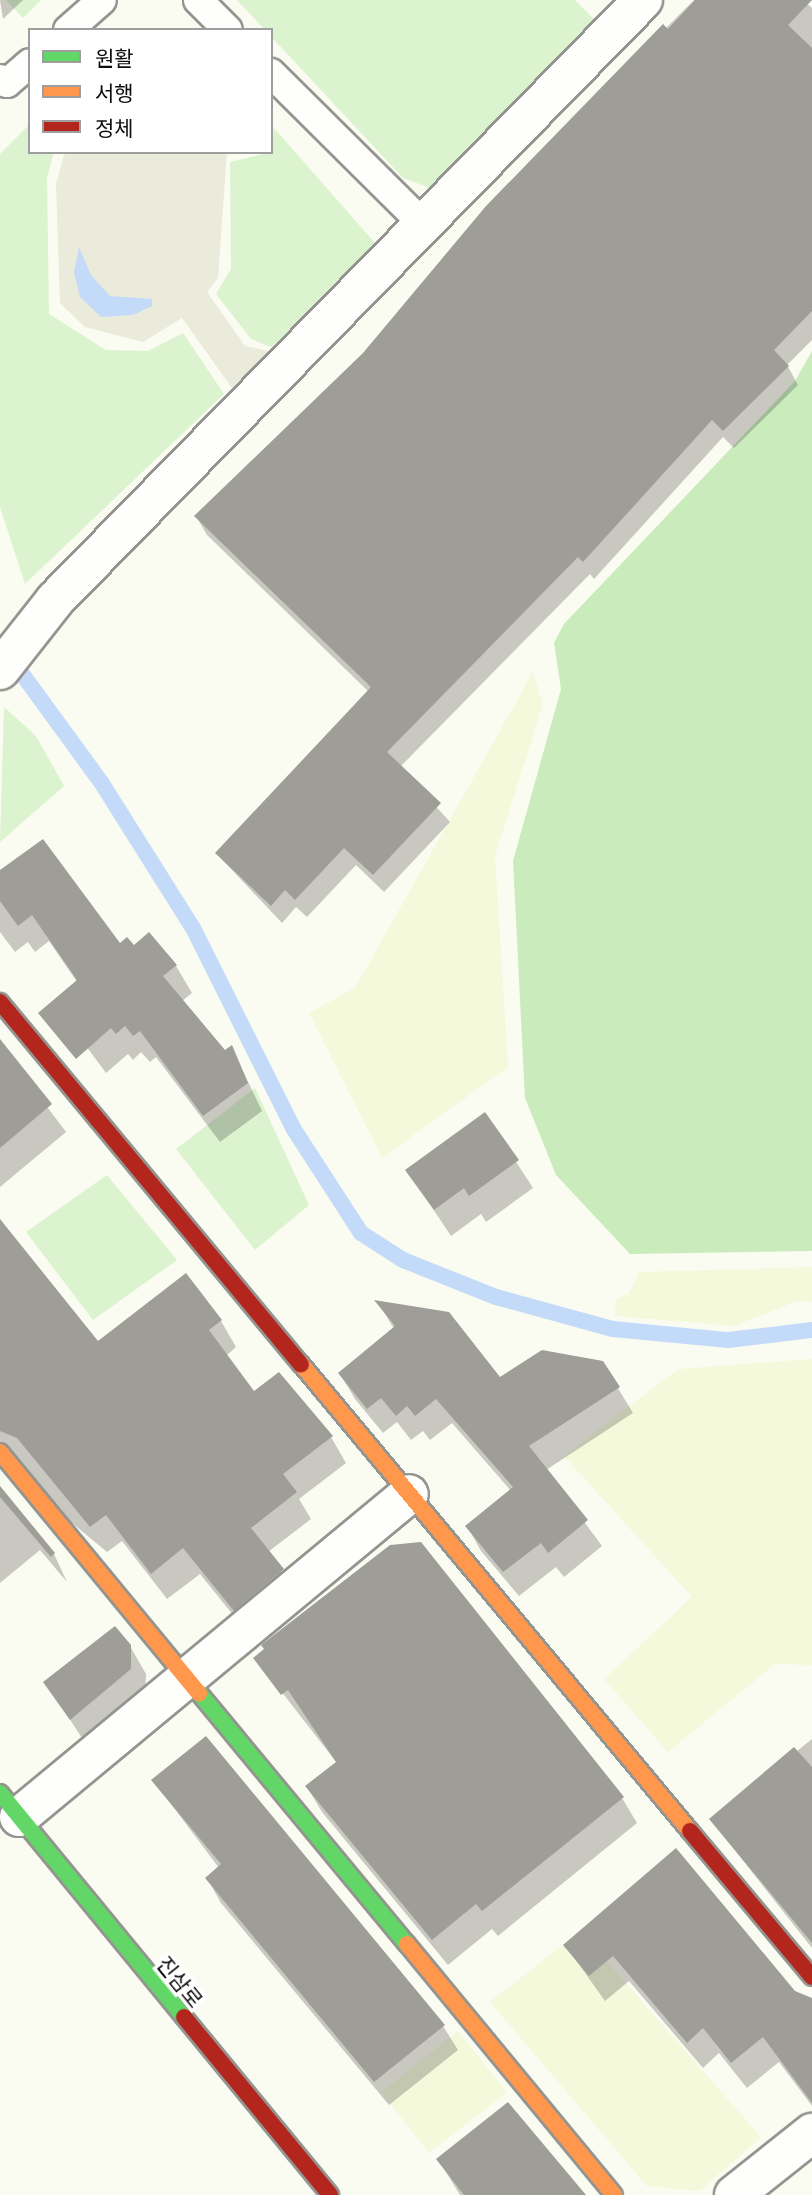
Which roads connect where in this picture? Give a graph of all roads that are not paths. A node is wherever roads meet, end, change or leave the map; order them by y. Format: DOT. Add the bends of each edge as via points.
graph roads {
  1 [pos="102,0"];
  2 [pos="198,0"];
  3 [pos="643,0"];
  4 [pos="70,28"];
  5 [pos="226,28"];
  6 [pos="28,66"];
  7 [pos="273,75"];
  8 [pos="0,79"];
  9 [pos="425,226"];
  10 [pos="0,670"];
  11 [pos="0,1002"];
  12 [pos="0,1452"];
  13 [pos="409,1494"];
  14 [pos="189,1679"];
  15 [pos="10,1805"];
  16 [pos="812,1977"];
  17 [pos="812,2133"];
  18 [pos="330,2195"];
  19 [pos="614,2195"];
  20 [pos="734,2195"];
  1 -- 4 [label="lane"];
  2 -- 5 [label="lane"];
  3 -- 9 [label="street"];
  6 -- 8 [label="lane" via="7,83"];
  7 -- 9 [label="lane"];
  9 -- 10 [label="street" via="55,600"];
  11 -- 13 [label="street"];
  12 -- 14 [label="street"];
  13 -- 14 [label="street"];
  13 -- 16 [label="street"];
  14 -- 15 [label="street"];
  14 -- 19 [label="street"];
  15 -- 18 [label="street, 진삼로"];
  17 -- 20 [label="street"];
}
